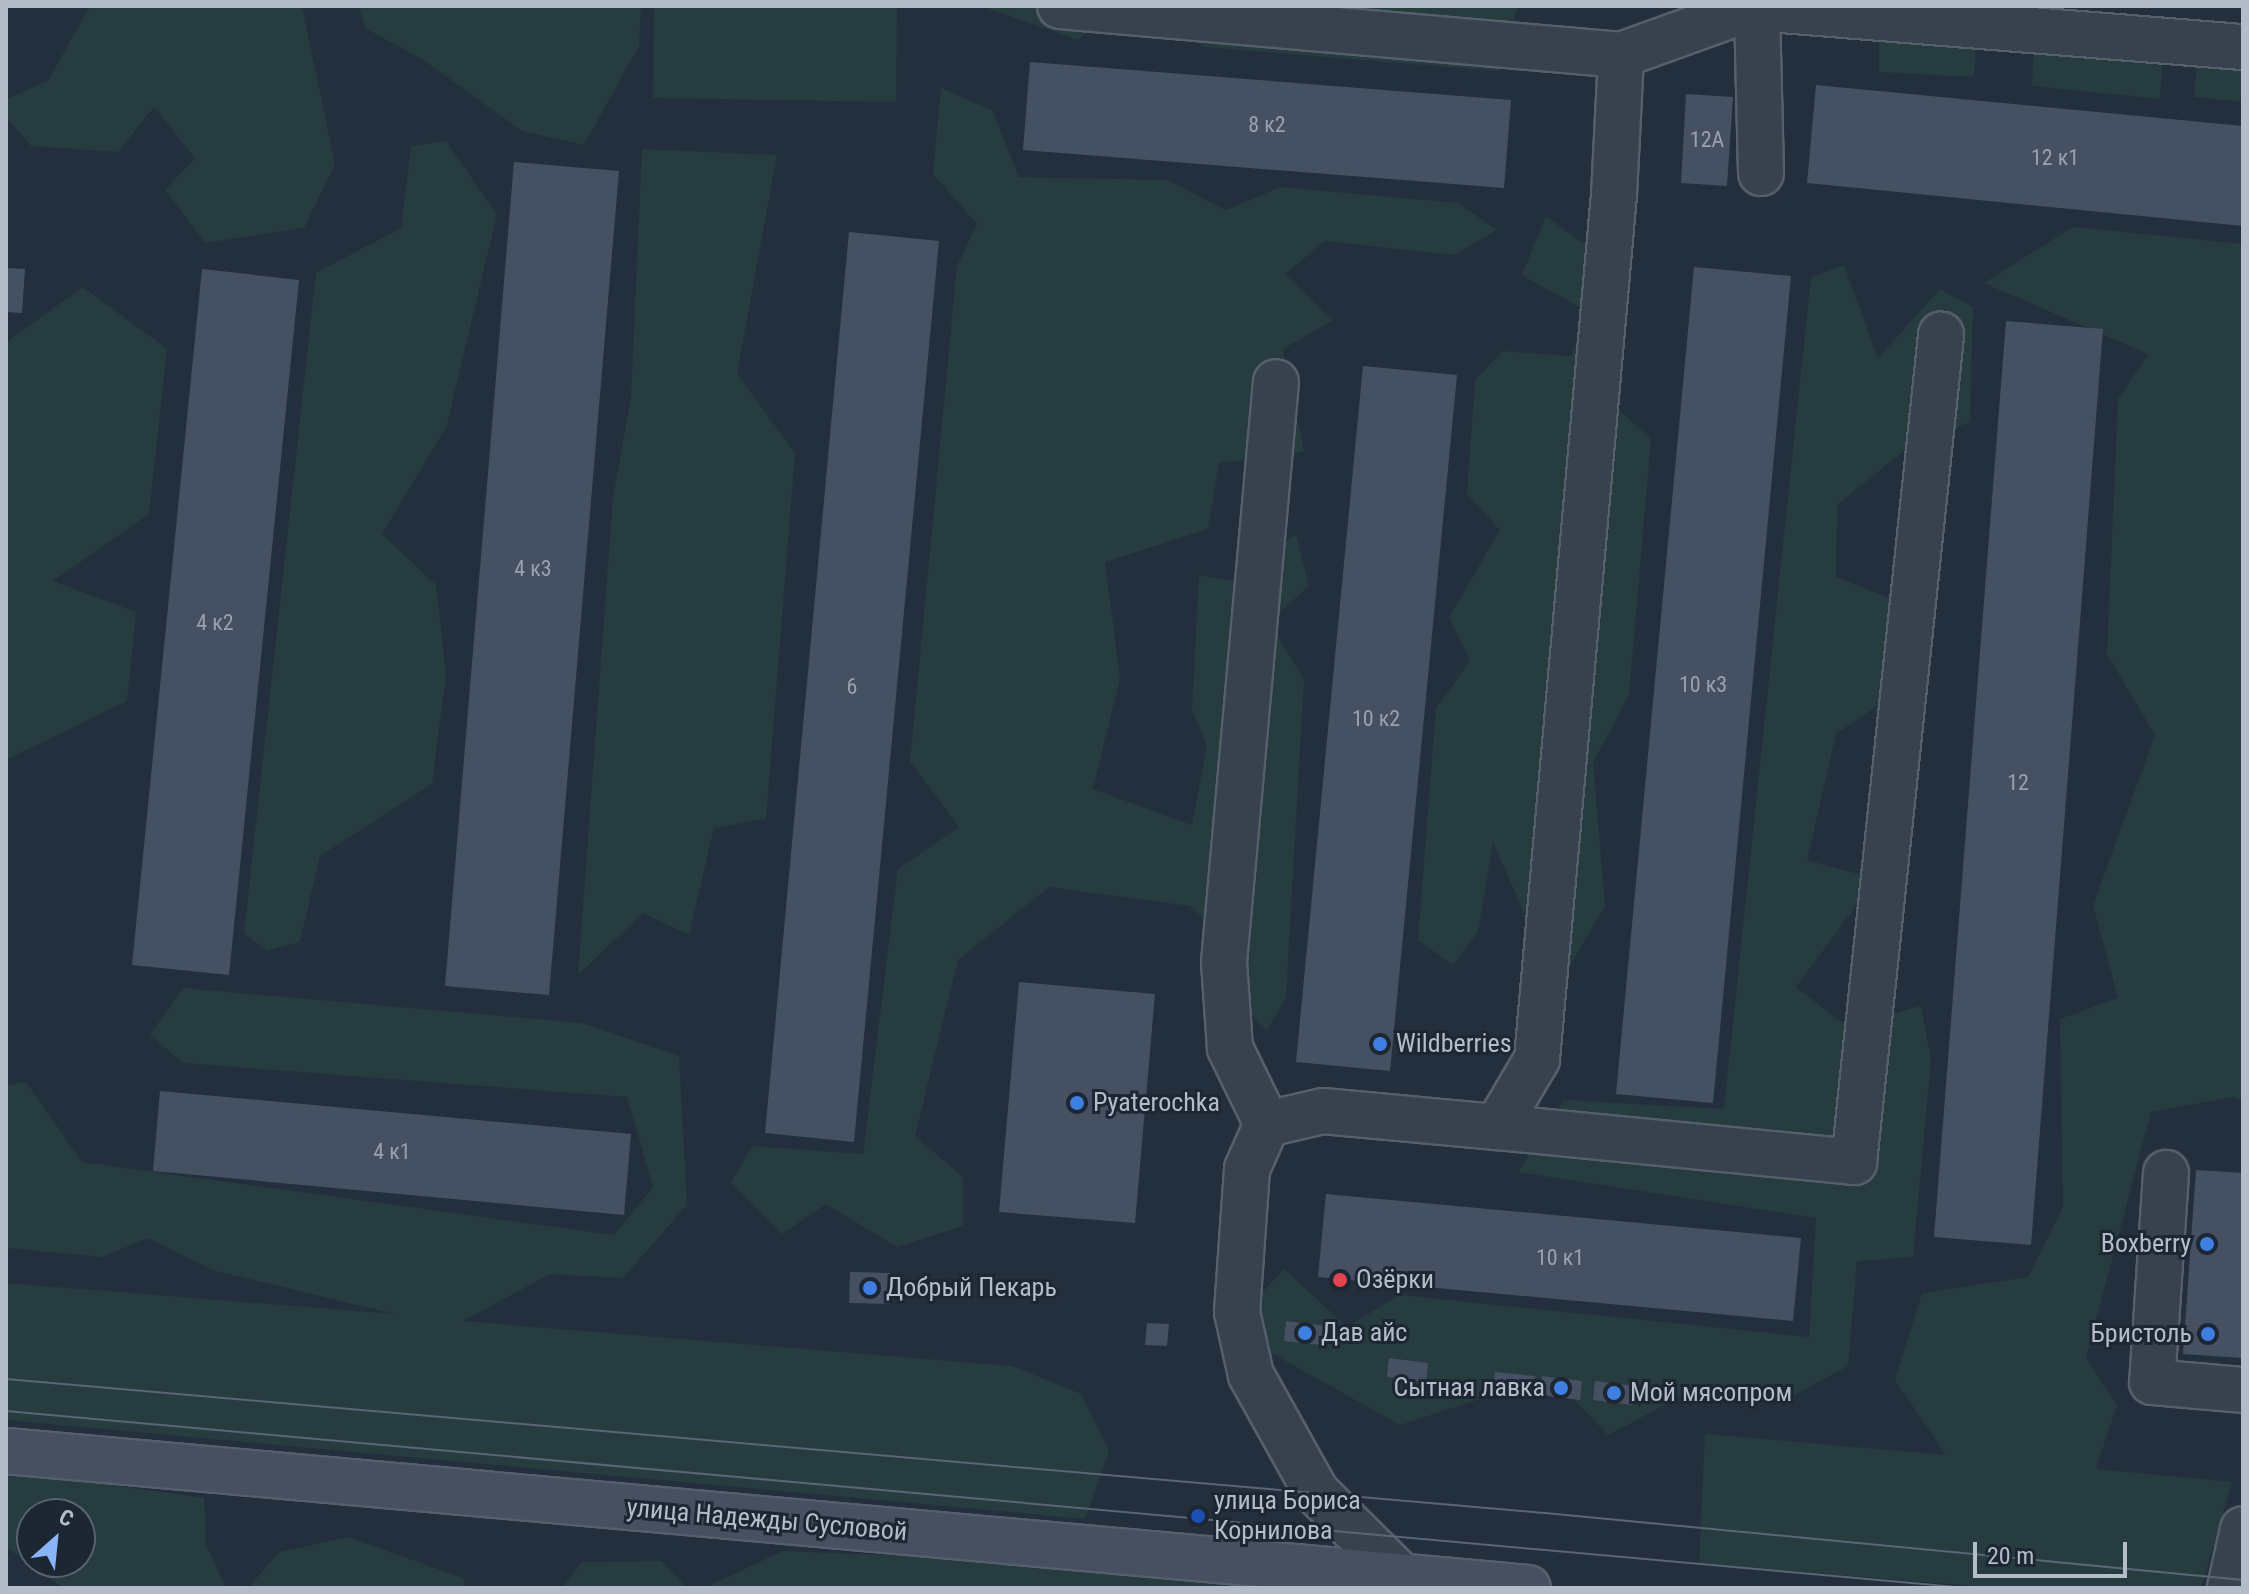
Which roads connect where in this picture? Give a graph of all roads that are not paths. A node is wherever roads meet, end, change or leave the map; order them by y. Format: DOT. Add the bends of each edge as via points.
graph roads {
  1 [pos="1060,6"];
  2 [pos="1757,7"];
  3 [pos="2243,47"];
  4 [pos="1621,55"];
  5 [pos="1761,173"];
  6 [pos="1941,335"];
  7 [pos="1276,382"];
  8 [pos="1267,1124"];
  9 [pos="1497,1127"];
  10 [pos="2166,1173"];
  11 [pos="2243,1390"];
  12 [pos="6,1451"];
  13 [pos="2243,1529"];
  14 [pos="1403,1583"];
  15 [pos="1528,1588"];
  16 [pos="2230,1588"];
  1 -- 4 [label="street"];
  2 -- 3 [label="street"];
  2 -- 4 [label="street"];
  2 -- 5 [label="street"];
  4 -- 9 [label="street" via="1614,195 1537,1059"];
  6 -- 9 [label="street" via="1854,1162"];
  7 -- 8 [label="street" via="1224,962 1230,1048"];
  8 -- 9 [label="street" via="1323,1111"];
  8 -- 14 [label="street" via="1245,1185 1237,1312 1251,1375 1316,1492"];
  10 -- 11 [label="street" via="2152,1382"];
  12 -- 14 [label="main road, улица Надежды Сусловой"];
  13 -- 16 [label="street"];
  14 -- 15 [label="main road, улица Надежды Сусловой"];
}
